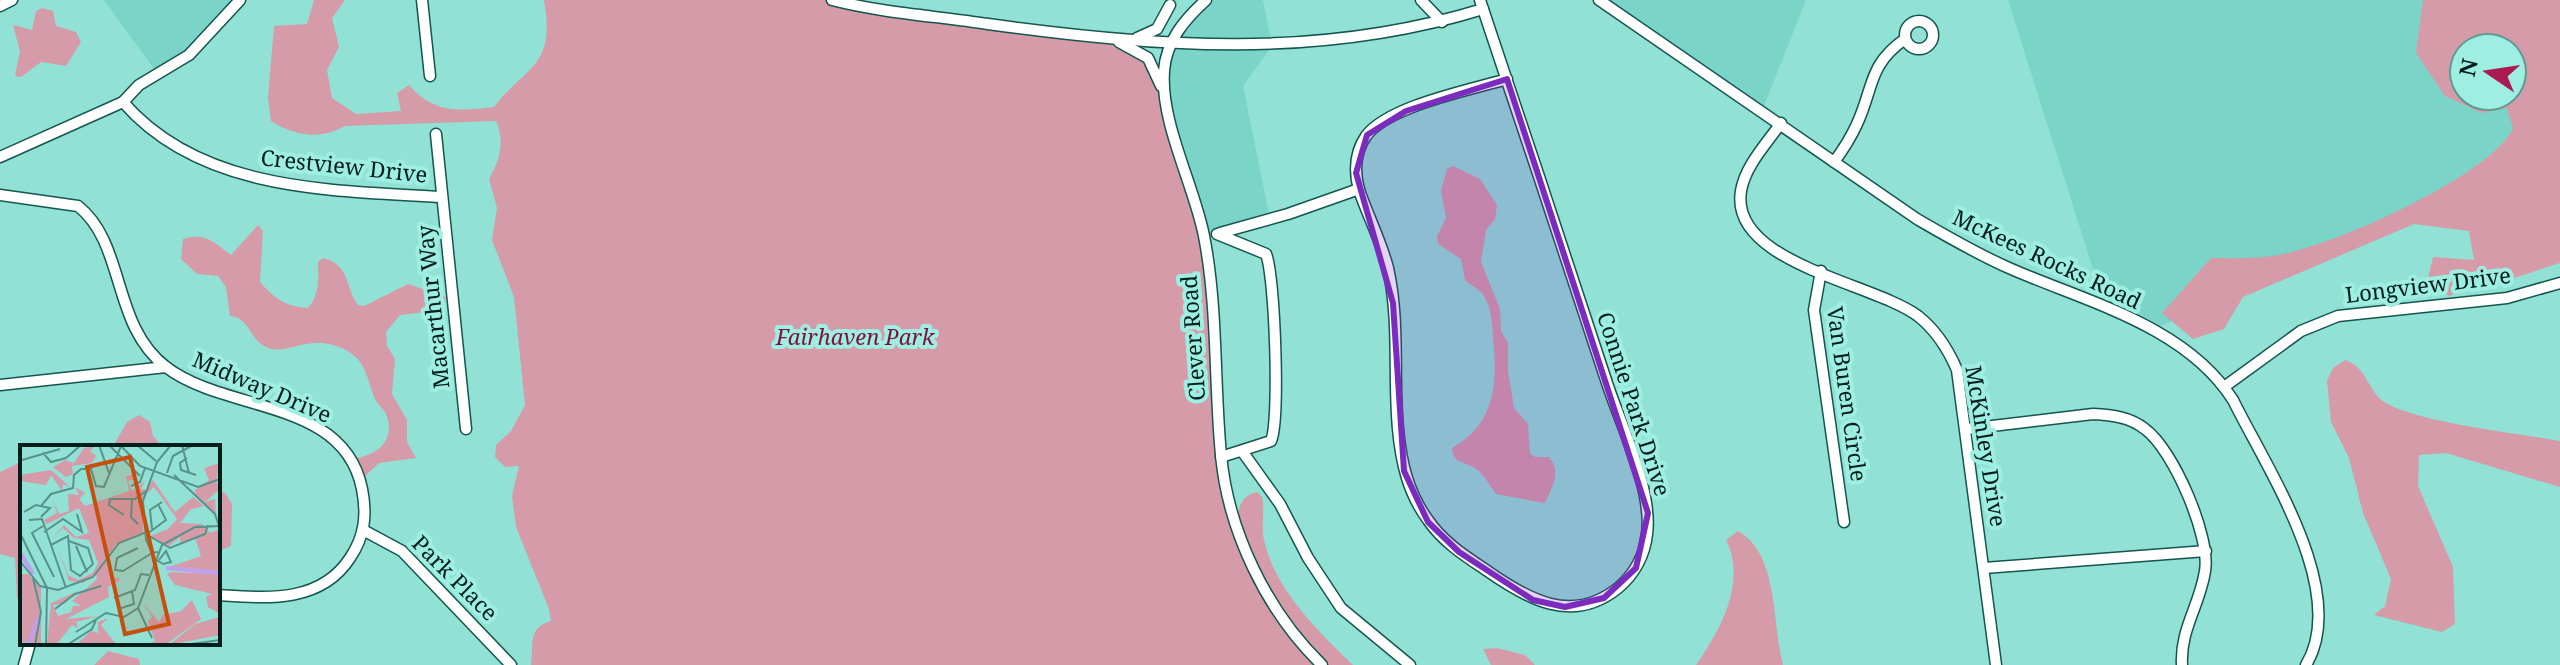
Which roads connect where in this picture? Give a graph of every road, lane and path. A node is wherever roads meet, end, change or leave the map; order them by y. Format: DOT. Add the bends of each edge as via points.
graph roads {
  1 [pos="12,0"];
  2 [pos="240,0"];
  3 [pos="422,0"];
  4 [pos="832,0"];
  5 [pos="1206,0"];
  6 [pos="1421,0"];
  7 [pos="1599,0"];
  8 [pos="1169,3"];
  9 [pos="1481,4"];
  10 [pos="0,6"];
  11 [pos="1185,20"];
  12 [pos="1442,22"];
  13 [pos="1110,38"];
  14 [pos="1905,39"];
  15 [pos="1127,40"];
  16 [pos="1171,42"];
  17 [pos="430,76"];
  18 [pos="1507,79"];
  19 [pos="1166,98"];
  20 [pos="123,102"];
  21 [pos="1781,123"];
  22 [pos="436,134"];
  23 [pos="0,157"];
  24 [pos="1834,162"];
  25 [pos="1359,189"];
  26 [pos="0,195"];
  27 [pos="441,197"];
  28 [pos="1217,234"];
  29 [pos="1204,236"];
  30 [pos="1821,271"];
  31 [pos="2560,283"];
  32 [pos="166,367"];
  33 [pos="0,385"];
  34 [pos="2224,387"];
  35 [pos="466,429"];
  36 [pos="1967,429"];
  37 [pos="1242,451"];
  38 [pos="1221,457"];
  39 [pos="1844,522"];
  40 [pos="363,530"];
  41 [pos="2206,551"];
  42 [pos="1984,568"];
  43 [pos="220,595"];
  44 [pos="29,645"];
  45 [pos="24,665"];
  46 [pos="511,665"];
  47 [pos="1322,665"];
  48 [pos="1410,665"];
  49 [pos="1996,665"];
  50 [pos="2182,665"];
  51 [pos="2306,665"];
  1 -- 10 [label="street"];
  2 -- 20 [label="street" via="189,55 139,85"];
  3 -- 17 [label="street"];
  4 -- 13 [label="street"];
  5 -- 11 [label="street, Clever Road"];
  6 -- 12 [label="street"];
  7 -- 21 [label="street, McKees Rocks Road"];
  8 -- 11 [label="street"];
  8 -- 15 [label="street" via="1157,29"];
  9 -- 12 [label="street"];
  9 -- 18 [label="street, Connie Park Drive"];
  11 -- 16 [label="street, Clever Road"];
  12 -- 16 [label="street" via="1272,46"];
  13 -- 15 [label="street"];
  13 -- 19 [label="street" via="1148,58"];
  14 -- 24 [label="street" via="1874,71 1857,124"];
  15 -- 16 [label="street"];
  16 -- 19 [label="street, Clever Road" via="1164,68"];
  18 -- 25 [label="street, Connie Park Drive" via="1377,125 1356,160"];
  18 -- 25 [label="street, Connie Park Drive" via="1648,513 1645,548 1636,568 1604,598 1565,607 1533,600 1459,552 1428,522 1404,471 1388,270"];
  19 -- 29 [label="street, Clever Road"];
  20 -- 23 [label="street"];
  20 -- 27 [label="street, Crestview Drive" via="174,148 251,177"];
  21 -- 24 [label="street, McKees Rocks Road"];
  21 -- 30 [label="street, McKinley Drive" via="1745,176 1740,192 1744,220 1760,243"];
  22 -- 27 [label="street, Macarthur Way"];
  24 -- 34 [label="street, McKees Rocks Road" via="1972,251 2152,330 2204,366"];
  25 -- 28 [label="street"];
  26 -- 32 [label="street, Midway Drive" via="63,201 90,216 133,327"];
  27 -- 35 [label="street, Macarthur Way"];
  28 -- 29 [label="street"];
  28 -- 37 [label="street" via="1260,249 1271,271 1273,434 1265,444"];
  29 -- 38 [label="street, Clever Road" via="1214,311"];
  30 -- 36 [label="street, McKinley Drive" via="1904,307 1931,327 1957,370"];
  30 -- 39 [label="street, Van Buren Circle" via="1814,310"];
  31 -- 34 [label="street, Longview Drive" via="2507,298 2338,316 2301,331"];
  32 -- 33 [label="street"];
  32 -- 40 [label="street, Midway Drive" via="234,398 322,428 340,444 360,478"];
  34 -- 51 [label="street, McKees Rocks Road" via="2314,569 2322,622"];
  36 -- 41 [label="street" via="2093,414 2129,420 2161,445 2200,521"];
  36 -- 42 [label="street, McKinley Drive"];
  37 -- 38 [label="street"];
  37 -- 48 [label="street" via="1341,608"];
  38 -- 47 [label="street, Clever Road" via="1251,563 1271,600"];
  40 -- 43 [label="street" via="347,562 311,591 260,598"];
  40 -- 46 [label="street, Park Place" via="402,551"];
  41 -- 42 [label="street"];
  41 -- 50 [label="street" via="2202,587 2183,635"];
  42 -- 49 [label="street, McKinley Drive"];
  44 -- 45 [label="street"];
}
